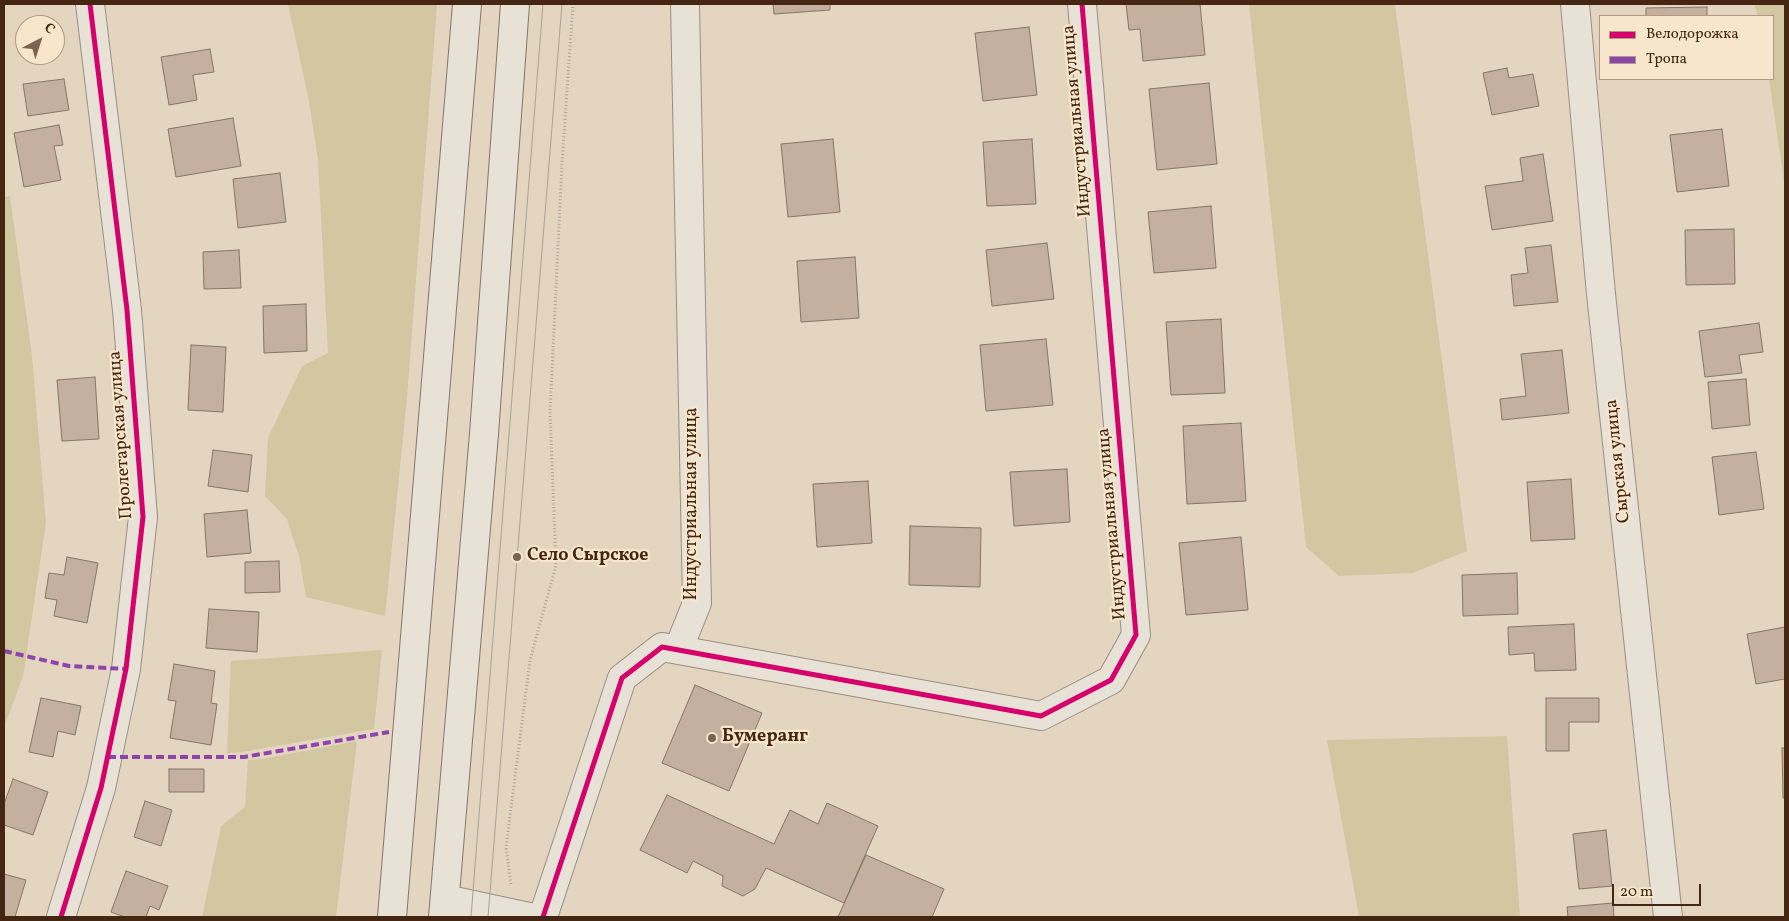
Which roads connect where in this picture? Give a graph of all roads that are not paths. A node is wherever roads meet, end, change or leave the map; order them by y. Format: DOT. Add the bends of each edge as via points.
graph roads {
  1 [pos="90,4"];
  2 [pos="468,4"];
  3 [pos="515,4"];
  4 [pos="685,4"];
  5 [pos="1082,4"];
  6 [pos="1575,4"];
  7 [pos="678,650"];
  8 [pos="444,908"];
  9 [pos="520,916"];
  10 [pos="61,917"];
  11 [pos="392,917"];
  12 [pos="544,917"];
  13 [pos="1668,917"];
  1 -- 10 [label="street, Пролетарская улица" via="127,310 144,518 126,669 101,788"];
  2 -- 11 [label="street"];
  3 -- 8 [label="street" via="484,434"];
  4 -- 7 [label="street, Индустриальная улица" via="697,603"];
  5 -- 7 [label="street, Индустриальная улица" via="1136,635 1111,680 1040,716"];
  6 -- 13 [label="street, Сырская улица" via="1601,294"];
  7 -- 12 [label="street" via="662,647 622,678"];
  8 -- 9 [label="street"];
}
